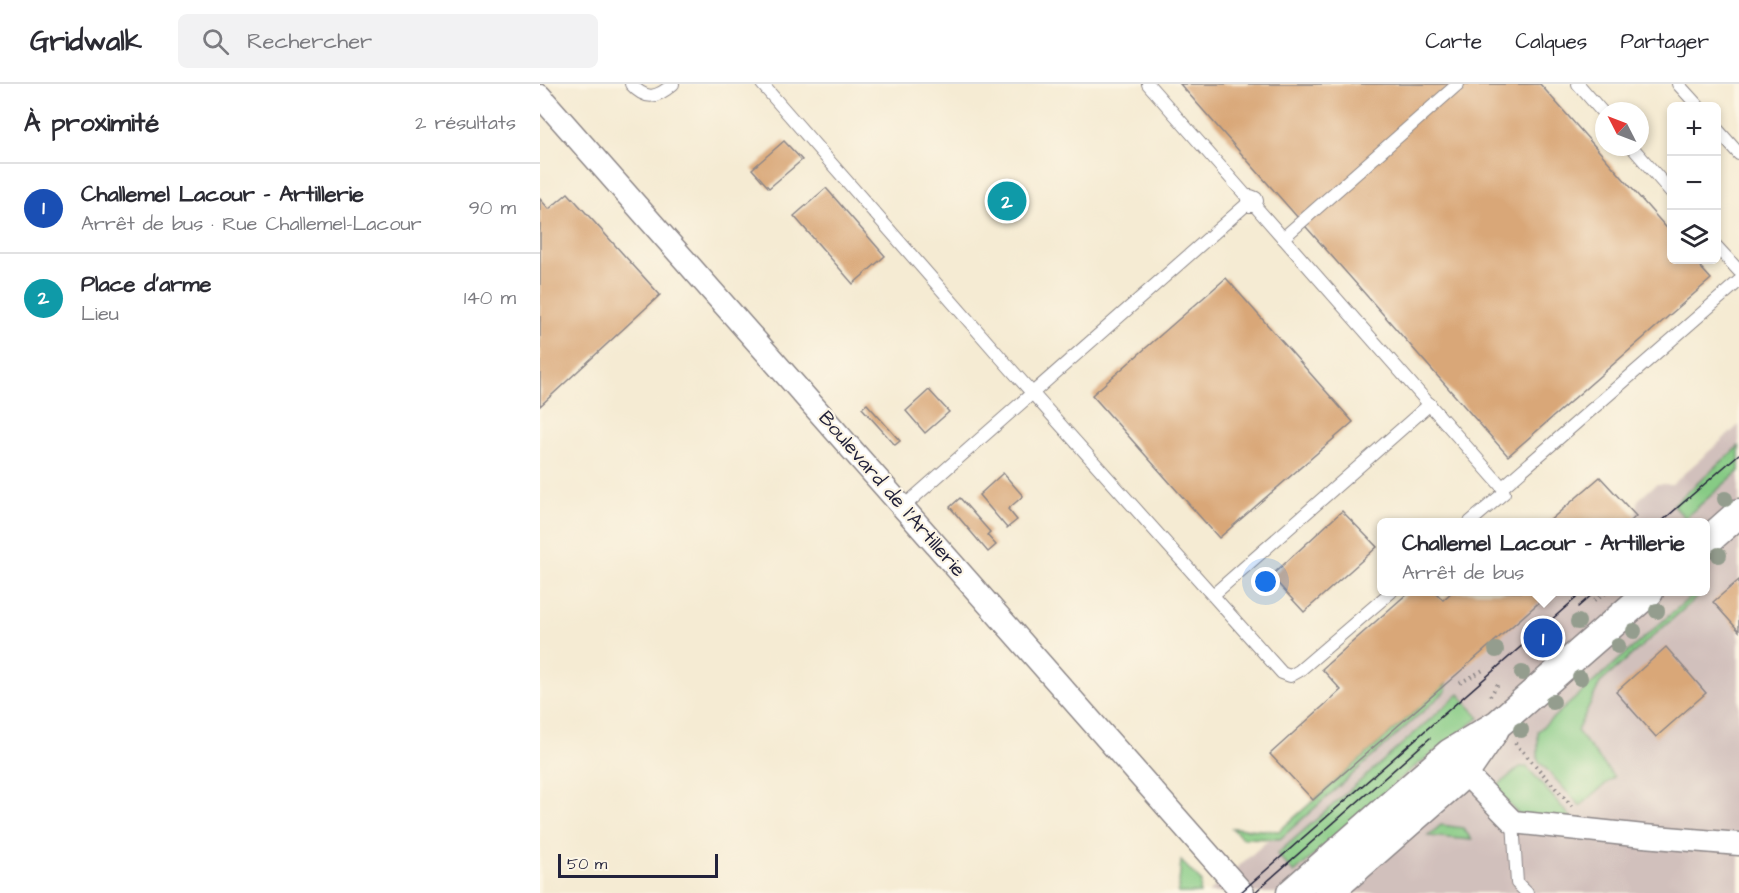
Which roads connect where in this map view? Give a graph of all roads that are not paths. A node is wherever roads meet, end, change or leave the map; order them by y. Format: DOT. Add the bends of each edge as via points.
graph roads {
  1 [pos="631,84"];
  2 [pos="673,84"];
  3 [pos="762,84"];
  4 [pos="1148,84"];
  5 [pos="1458,84"];
  6 [pos="1578,84"];
  7 [pos="1678,84"];
  8 [pos="540,96"];
  9 [pos="1694,102"];
  10 [pos="1595,104"];
  11 [pos="1721,134"];
  12 [pos="1739,154"];
  13 [pos="1640,156"];
  14 [pos="1667,188"];
  15 [pos="1250,203"];
  16 [pos="1283,237"];
  17 [pos="1721,251"];
  18 [pos="1739,271"];
  19 [pos="1739,280"];
  20 [pos="1033,393"];
  21 [pos="1430,404"];
  22 [pos="1504,489"];
  23 [pos="903,507"];
  24 [pos="1739,513"];
  25 [pos="1474,518"];
  26 [pos="1710,539"];
  27 [pos="1213,595"];
  28 [pos="1385,596"];
  29 [pos="1644,596"];
  30 [pos="1507,734"];
  31 [pos="1465,773"];
  32 [pos="1513,822"];
  33 [pos="1739,844"];
  34 [pos="1243,893"];
  35 [pos="1292,893"];
  36 [pos="1328,893"];
  37 [pos="1527,893"];
  1 -- 2 [label="lane" via="639,93 653,96"];
  3 -- 20 [label="lane"];
  4 -- 15 [label="lane"];
  5 -- 16 [label="lane"];
  6 -- 10 [label="lane"];
  7 -- 9 [label="lane"];
  8 -- 23 [label="street, Boulevard de l'Artillerie"];
  11 -- 12 [label="lane"];
  13 -- 14 [label="lane"];
  15 -- 16 [label="lane"];
  15 -- 20 [label="lane"];
  16 -- 21 [label="lane"];
  17 -- 18 [label="lane"];
  19 -- 22 [label="lane"];
  20 -- 23 [label="lane"];
  20 -- 27 [label="lane"];
  21 -- 22 [label="lane"];
  21 -- 27 [label="lane"];
  22 -- 25 [label="lane"];
  23 -- 34 [label="street, Boulevard de l'Artillerie"];
  24 -- 26 [label="street"];
  27 -- 28 [label="lane" via="1275,666 1290,676"];
  29 -- 30 [label="street"];
  30 -- 31 [label="street"];
  30 -- 35 [label="street" via="1450,753"];
  31 -- 32 [label="street"];
  31 -- 36 [label="street"];
  32 -- 33 [label="street"];
  32 -- 37 [label="lane" via="1517,883"];
}
